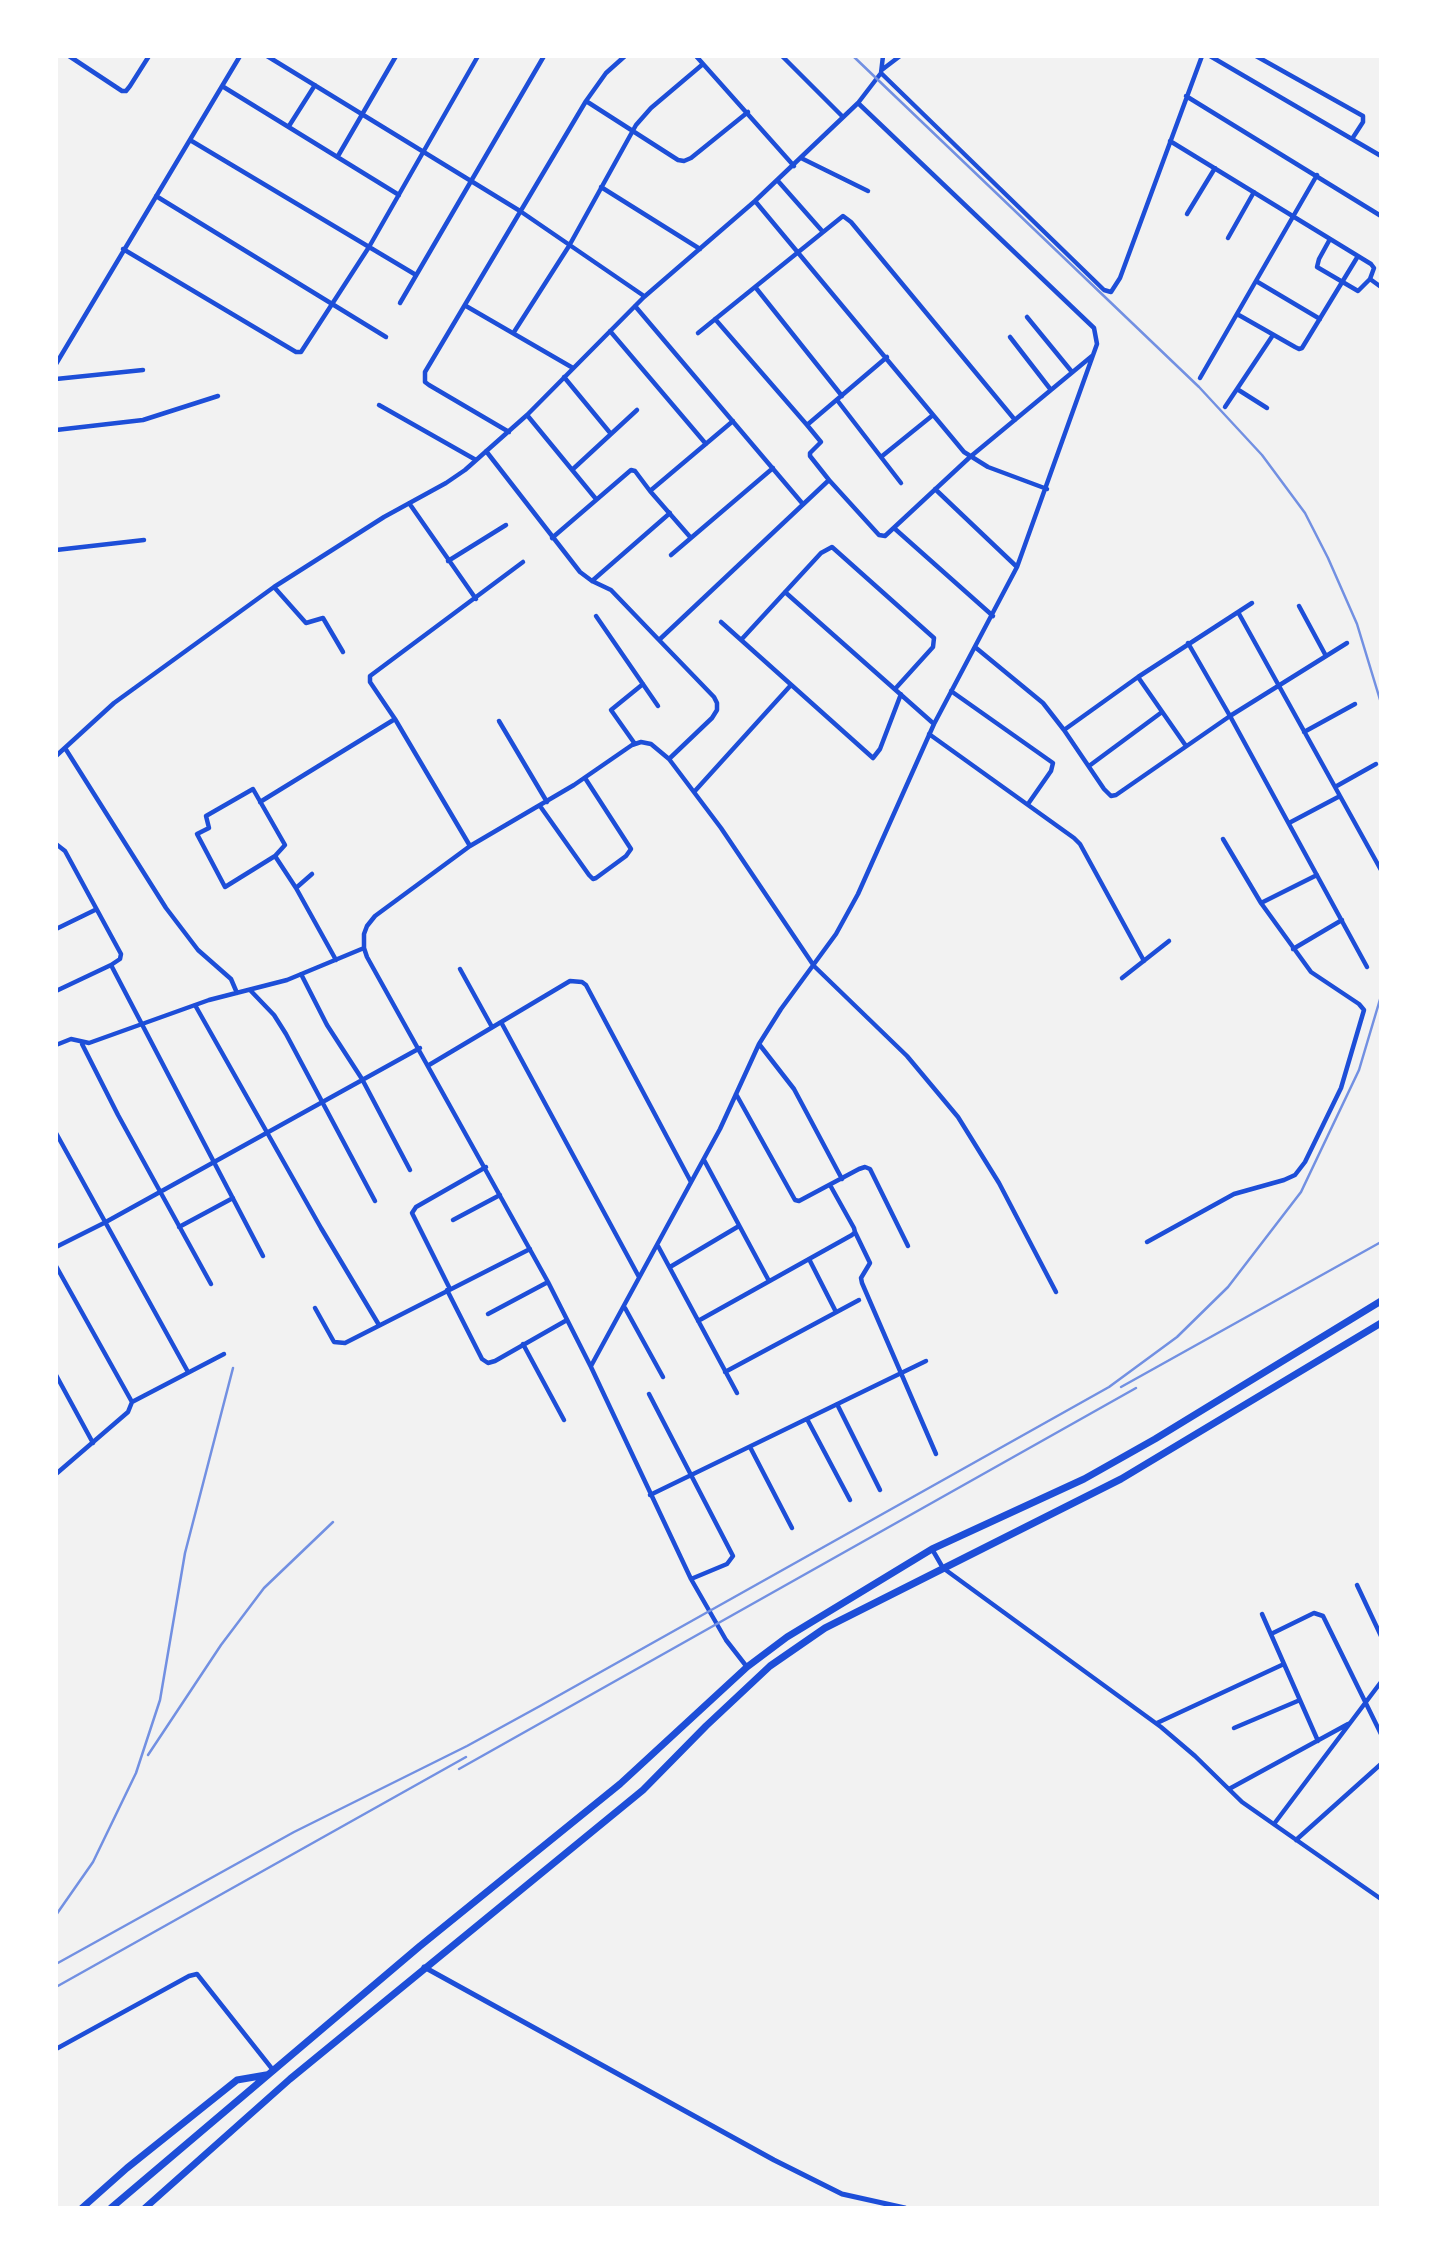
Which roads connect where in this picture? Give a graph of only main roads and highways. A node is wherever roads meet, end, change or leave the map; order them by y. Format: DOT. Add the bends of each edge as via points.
graph roads {
  1 [pos="1381,1301"];
  2 [pos="1381,1324"];
  3 [pos="270,2073"];
  4 [pos="82,2208"];
  5 [pos="111,2208"];
  6 [pos="145,2208"];
  1 -- 3 [label="highway" via="1155,1439 1084,1479 932,1549 787,1637 747,1667 620,1784"];
  2 -- 6 [label="highway" via="1121,1479 825,1628 771,1666 643,1790 290,2079"];
  3 -- 4 [label="highway" via="237,2080"];
  3 -- 5 [label="highway"];
}
